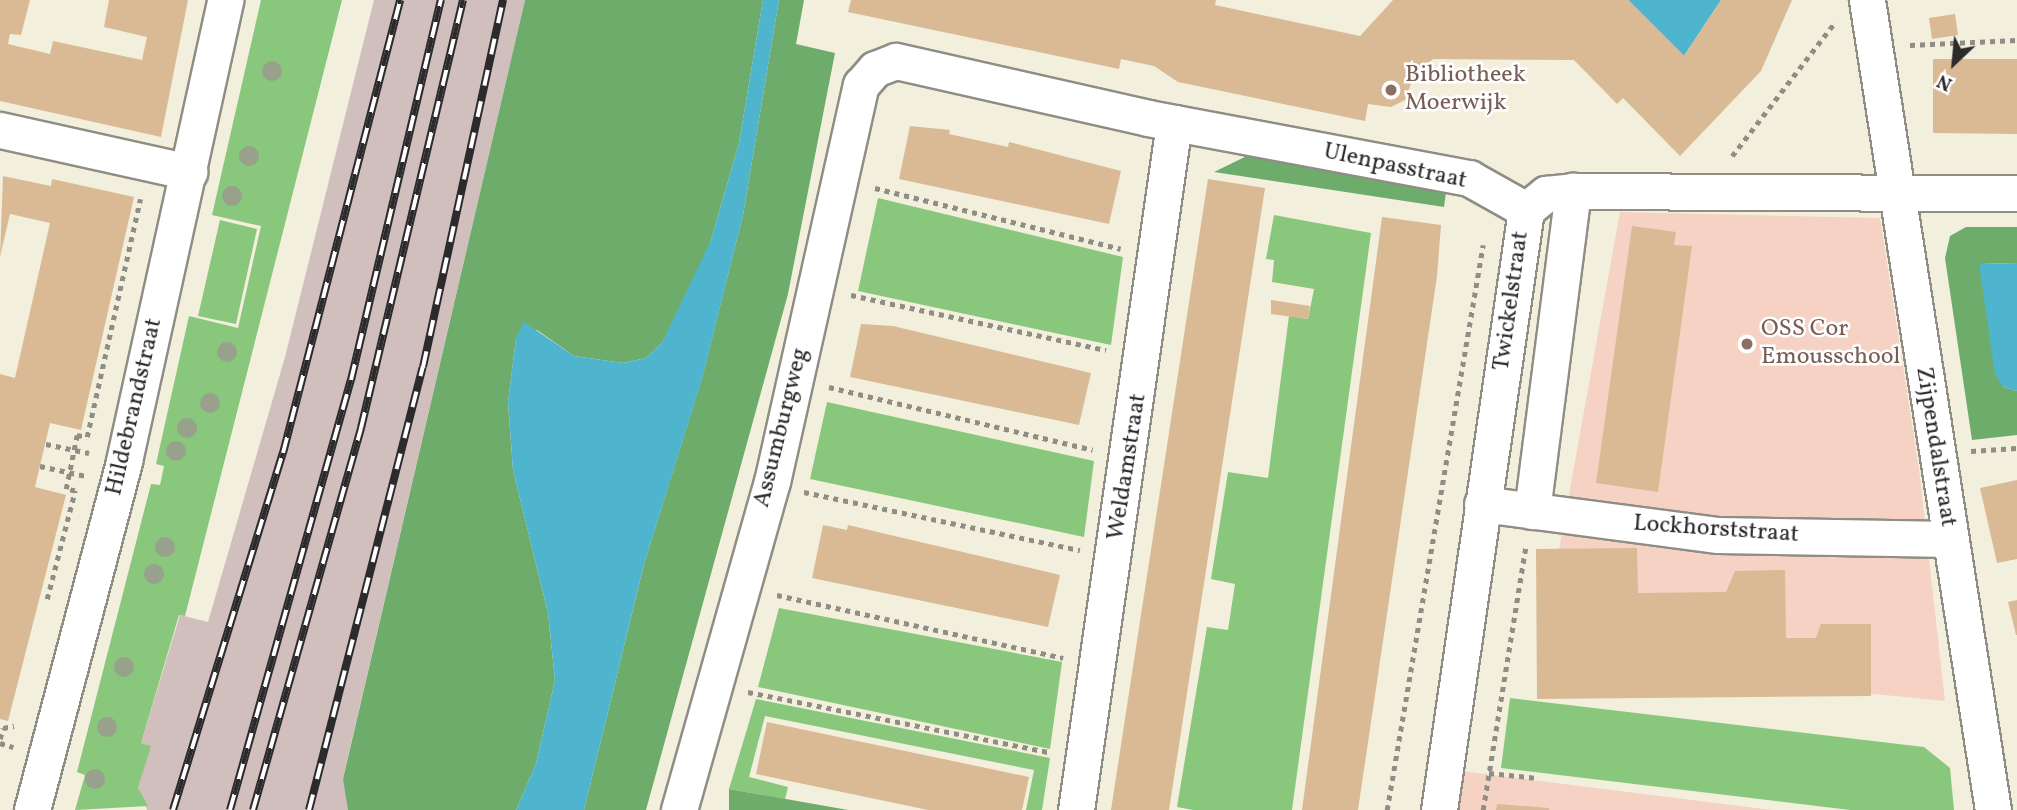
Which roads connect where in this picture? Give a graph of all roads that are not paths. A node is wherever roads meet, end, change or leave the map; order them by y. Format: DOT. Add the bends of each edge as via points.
graph roads {
  1 [pos="225,0"];
  2 [pos="1868,5"];
  3 [pos="896,61"];
  4 [pos="1174,123"];
  5 [pos="0,130"];
  6 [pos="189,172"];
  7 [pos="1573,191"];
  8 [pos="2017,193"];
  9 [pos="1896,195"];
  10 [pos="1526,210"];
  11 [pos="1482,504"];
  12 [pos="1532,511"];
  13 [pos="1950,539"];
  14 [pos="32,810"];
  15 [pos="679,810"];
  16 [pos="1076,810"];
  17 [pos="1439,810"];
  18 [pos="1993,810"];
  1 -- 6 [label="street, Hildebrandstraat"];
  2 -- 9 [label="street, Zijpendalstraat"];
  3 -- 4 [label="street, Ulenpasstraat"];
  3 -- 15 [label="street, Assumburgweg" via="875,69 861,85 772,481"];
  4 -- 10 [label="street, Ulenpasstraat" via="1469,178"];
  4 -- 16 [label="street, Weldamstraat"];
  5 -- 6 [label="street"];
  6 -- 14 [label="street, Hildebrandstraat" via="117,486"];
  7 -- 9 [label="street"];
  7 -- 10 [label="street" via="1546,194"];
  7 -- 12 [label="street, Twickelstraat"];
  8 -- 9 [label="street"];
  9 -- 13 [label="street, Zijpendalstraat"];
  10 -- 11 [label="street, Twickelstraat"];
  11 -- 12 [label="street, Lockhorststraat"];
  11 -- 17 [label="street, Twickelstraat"];
  12 -- 13 [label="street, Lockhorststraat" via="1718,535"];
  13 -- 18 [label="street, Zijpendalstraat"];
}
